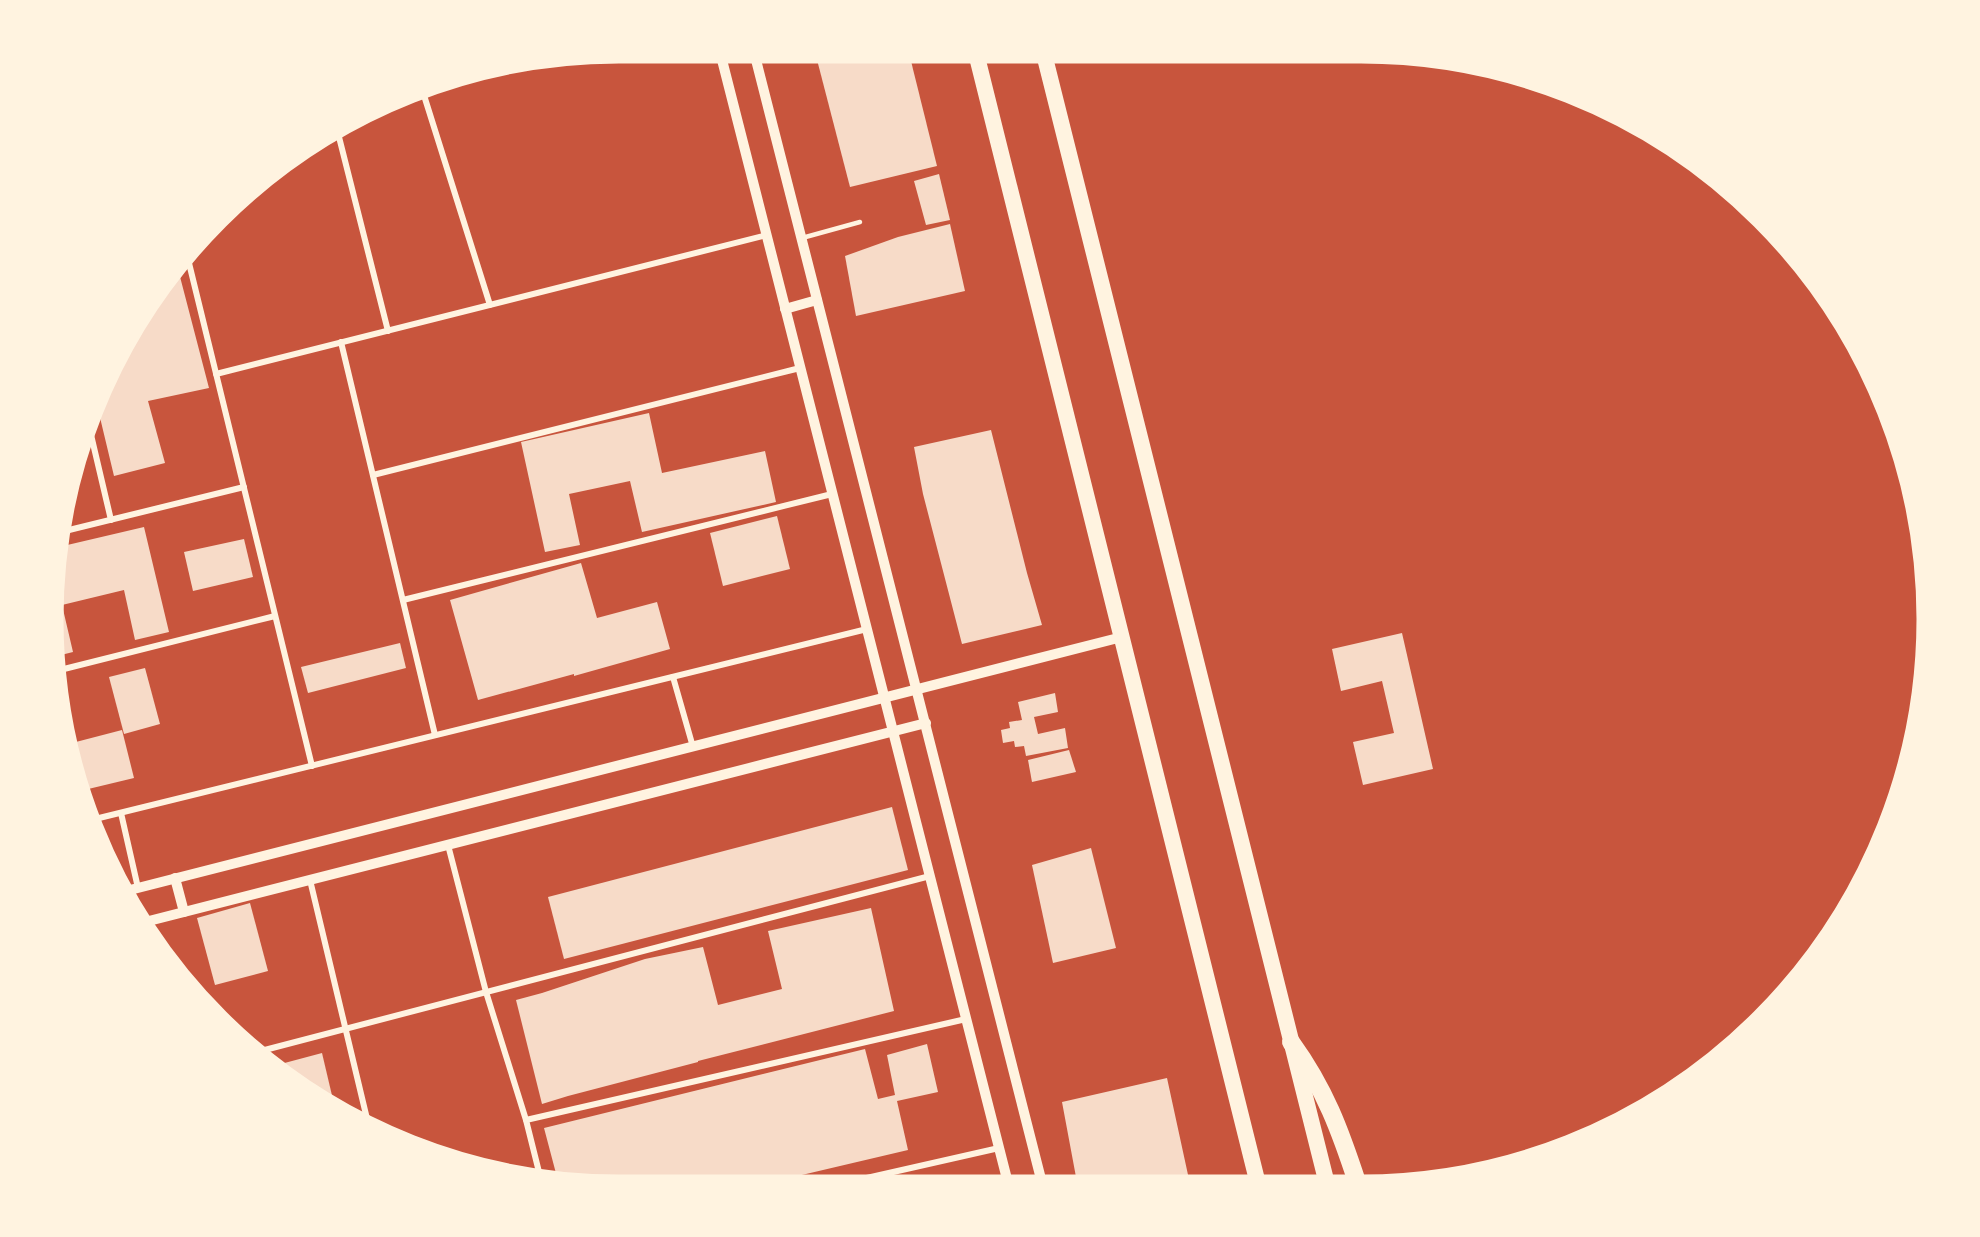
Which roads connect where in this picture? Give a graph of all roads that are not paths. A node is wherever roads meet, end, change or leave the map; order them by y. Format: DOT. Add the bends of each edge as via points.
graph roads {
  1 [pos="723,62"];
  2 [pos="757,62"];
  3 [pos="978,62"];
  4 [pos="1046,62"];
  5 [pos="424,97"];
  6 [pos="340,136"];
  7 [pos="860,222"];
  8 [pos="767,236"];
  9 [pos="802,238"];
  10 [pos="189,264"];
  11 [pos="817,300"];
  12 [pos="490,305"];
  13 [pos="786,309"];
  14 [pos="388,331"];
  15 [pos="341,342"];
  16 [pos="800,368"];
  17 [pos="216,374"];
  18 [pos="92,437"];
  19 [pos="373,475"];
  20 [pos="244,487"];
  21 [pos="832,494"];
  22 [pos="111,520"];
  23 [pos="69,530"];
  24 [pos="403,600"];
  25 [pos="275,616"];
  26 [pos="867,629"];
  27 [pos="1122,637"];
  28 [pos="64,669"];
  29 [pos="673,677"];
  30 [pos="916,689"];
  31 [pos="884,698"];
  32 [pos="926,723"];
  33 [pos="893,732"];
  34 [pos="435,735"];
  35 [pos="693,747"];
  36 [pos="312,766"];
  37 [pos="122,813"];
  38 [pos="99,818"];
  39 [pos="448,845"];
  40 [pos="930,876"];
  41 [pos="175,878"];
  42 [pos="310,880"];
  43 [pos="138,888"];
  44 [pos="132,889"];
  45 [pos="184,912"];
  46 [pos="150,921"];
  47 [pos="486,992"];
  48 [pos="966,1019"];
  49 [pos="345,1030"];
  50 [pos="1291,1042"];
  51 [pos="266,1050"];
  52 [pos="366,1115"];
  53 [pos="526,1120"];
  54 [pos="1339,1126"];
  55 [pos="999,1148"];
  56 [pos="539,1170"];
  57 [pos="875,1176"];
  58 [pos="1006,1176"];
  59 [pos="1040,1176"];
  60 [pos="1256,1176"];
  61 [pos="1325,1176"];
  62 [pos="1355,1176"];
  63 [pos="1365,1176"];
  1 -- 8 [label="street"];
  2 -- 9 [label="street"];
  3 -- 27 [label="highway"];
  4 -- 50 [label="highway"];
  5 -- 12 [label="street"];
  6 -- 14 [label="street"];
  7 -- 9 [label="lane"];
  8 -- 12 [label="street"];
  8 -- 13 [label="street"];
  9 -- 11 [label="street"];
  10 -- 17 [label="street"];
  11 -- 13 [label="street"];
  11 -- 30 [label="street"];
  12 -- 14 [label="street"];
  13 -- 16 [label="street"];
  14 -- 15 [label="street"];
  15 -- 17 [label="street"];
  15 -- 19 [label="street"];
  16 -- 19 [label="street"];
  16 -- 21 [label="street"];
  17 -- 20 [label="street"];
  18 -- 22 [label="street"];
  19 -- 24 [label="street"];
  20 -- 22 [label="street"];
  20 -- 25 [label="street"];
  21 -- 24 [label="street"];
  21 -- 26 [label="street"];
  22 -- 23 [label="street"];
  24 -- 34 [label="street"];
  25 -- 28 [label="street"];
  25 -- 36 [label="street"];
  26 -- 29 [label="street"];
  26 -- 31 [label="street"];
  27 -- 30 [label="street"];
  27 -- 60 [label="highway"];
  29 -- 34 [label="street"];
  29 -- 35 [label="street"];
  30 -- 31 [label="street"];
  30 -- 32 [label="street"];
  31 -- 33 [label="street"];
  31 -- 35 [label="street"];
  32 -- 33 [label="street"];
  32 -- 59 [label="street"];
  33 -- 39 [label="street"];
  33 -- 40 [label="street"];
  34 -- 36 [label="street"];
  35 -- 41 [label="street"];
  36 -- 37 [label="street"];
  37 -- 38 [label="street"];
  37 -- 43 [label="street"];
  39 -- 42 [label="street"];
  39 -- 47 [label="street"];
  40 -- 47 [label="street"];
  40 -- 48 [label="street"];
  41 -- 43 [label="street"];
  41 -- 45 [label="street"];
  42 -- 45 [label="street"];
  42 -- 49 [label="street"];
  43 -- 44 [label="street"];
  45 -- 46 [label="street"];
  47 -- 49 [label="street"];
  47 -- 53 [label="street"];
  48 -- 53 [label="street"];
  48 -- 55 [label="street"];
  49 -- 51 [label="street"];
  49 -- 52 [label="street"];
  50 -- 54 [label="highway" via="1321,1088"];
  50 -- 61 [label="highway"];
  53 -- 56 [label="street"];
  54 -- 62 [label="highway"];
  54 -- 63 [label="highway"];
  55 -- 57 [label="street"];
  55 -- 58 [label="street"];
}
